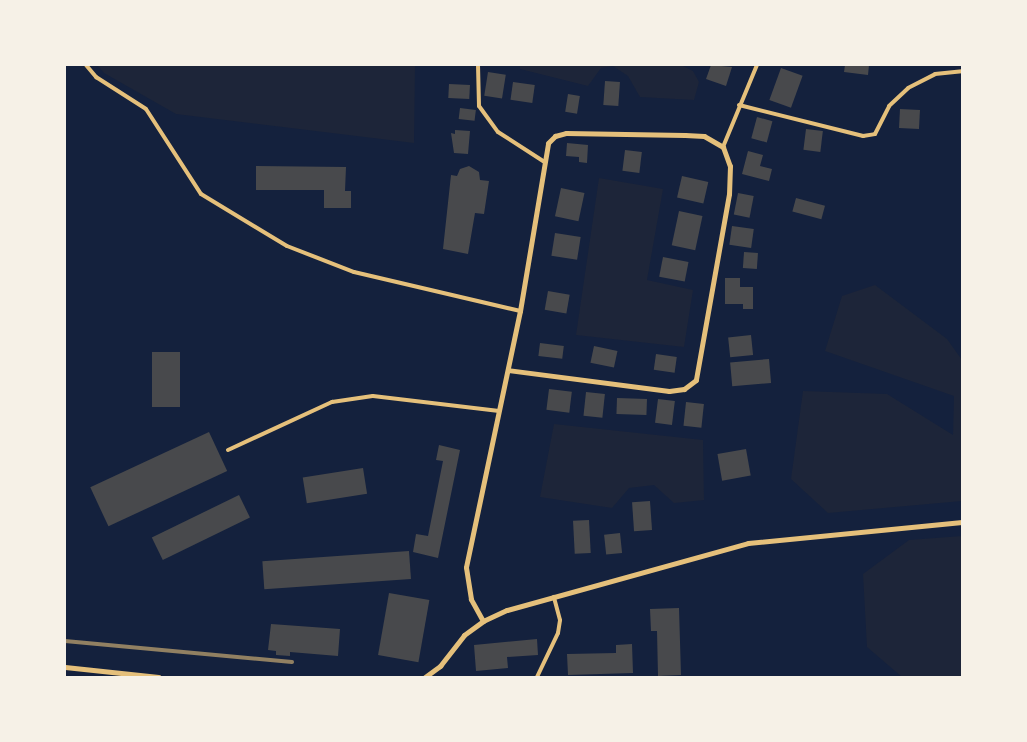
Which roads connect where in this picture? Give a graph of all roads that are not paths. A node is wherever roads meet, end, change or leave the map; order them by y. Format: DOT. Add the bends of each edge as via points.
graph roads {
  1 [pos="86,65"];
  2 [pos="478,65"];
  3 [pos="757,65"];
  4 [pos="962,71"];
  5 [pos="739,105"];
  6 [pos="723,147"];
  7 [pos="543,161"];
  8 [pos="520,311"];
  9 [pos="508,370"];
  10 [pos="499,410"];
  11 [pos="228,450"];
  12 [pos="962,522"];
  13 [pos="554,597"];
  14 [pos="483,621"];
  15 [pos="65,667"];
  16 [pos="113,675"];
  17 [pos="158,677"];
  18 [pos="425,677"];
  19 [pos="537,677"];
  1 -- 8 [label="lane" via="96,77 146,110 201,194 287,246 354,272"];
  2 -- 7 [label="lane" via="478,106 498,132"];
  3 -- 5 [label="lane"];
  4 -- 5 [label="lane" via="935,74 908,88 889,106 875,134 863,136"];
  5 -- 6 [label="lane"];
  6 -- 7 [label="street" via="704,136 566,133 555,136 548,143"];
  6 -- 9 [label="street" via="730,166 729,194 696,380 684,389 669,391"];
  7 -- 8 [label="street" via="538,217"];
  8 -- 9 [label="street"];
  9 -- 10 [label="street"];
  10 -- 11 [label="lane" via="372,396 332,402"];
  10 -- 14 [label="street" via="466,567 471,599"];
  12 -- 13 [label="street" via="748,543"];
  13 -- 14 [label="street" via="507,610"];
  13 -- 19 [label="lane" via="560,620 558,633"];
  14 -- 18 [label="street" via="464,636 440,666"];
  15 -- 16 [label="street"];
  16 -- 17 [label="street"];
}
